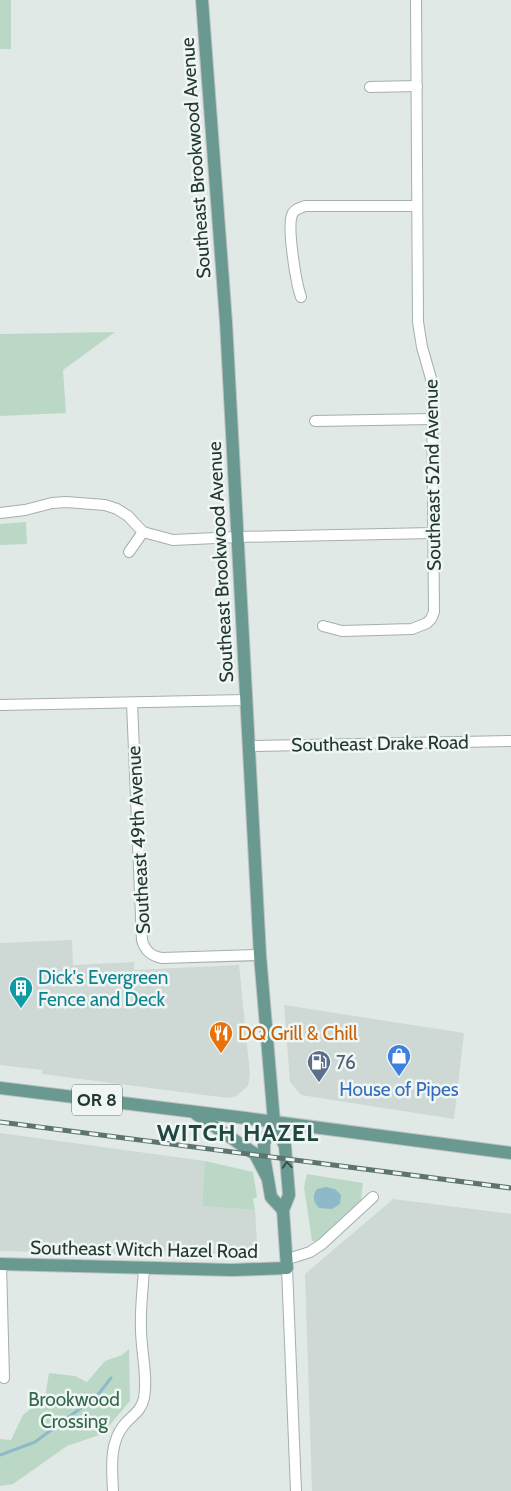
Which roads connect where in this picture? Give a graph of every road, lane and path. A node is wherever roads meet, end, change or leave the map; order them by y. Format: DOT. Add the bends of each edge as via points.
graph roads {
  1 [pos="202,0"];
  2 [pos="416,0"];
  3 [pos="416,86"];
  4 [pos="370,87"];
  5 [pos="417,206"];
  6 [pos="302,297"];
  7 [pos="432,419"];
  8 [pos="315,421"];
  9 [pos="0,513"];
  10 [pos="143,532"];
  11 [pos="434,533"];
  12 [pos="238,537"];
  13 [pos="129,552"];
  14 [pos="323,626"];
  15 [pos="246,700"];
  16 [pos="132,703"];
  17 [pos="0,705"];
  18 [pos="511,741"];
  19 [pos="249,746"];
  20 [pos="260,955"];
  21 [pos="0,1088"];
  22 [pos="194,1112"];
  23 [pos="274,1122"];
  24 [pos="511,1153"];
  25 [pos="267,1177"];
  26 [pos="373,1197"];
  27 [pos="283,1210"];
  28 [pos="0,1264"];
  29 [pos="287,1264"];
  30 [pos="144,1268"];
  31 [pos="4,1378"];
  32 [pos="113,1491"];
  33 [pos="296,1491"];
  1 -- 12 [label="main road, Southeast Brookwood Avenue"];
  2 -- 3 [label="street, Southeast 52nd Avenue"];
  3 -- 4 [label="street"];
  3 -- 5 [label="street, Southeast 52nd Avenue"];
  5 -- 6 [label="street" via="305,206 295,210 291,219 292,242 295,276"];
  5 -- 7 [label="street, Southeast 52nd Avenue" via="418,322 432,382"];
  7 -- 8 [label="street"];
  7 -- 11 [label="street, Southeast 52nd Avenue"];
  9 -- 10 [label="street" via="52,503 105,505 128,516"];
  10 -- 12 [label="street" via="173,540"];
  10 -- 13 [label="street"];
  11 -- 12 [label="street"];
  11 -- 14 [label="street, Southeast 52nd Avenue" via="435,605 427,623 412,629 342,630"];
  12 -- 15 [label="main road, Southeast Brookwood Avenue"];
  15 -- 16 [label="street"];
  15 -- 19 [label="main road, Southeast Brookwood Avenue"];
  16 -- 17 [label="street"];
  16 -- 20 [label="street, Southeast 49th Avenue" via="144,946 155,957 162,958"];
  18 -- 19 [label="street, Southeast Drake Road"];
  19 -- 20 [label="main road, Southeast Brookwood Avenue"];
  20 -- 23 [label="main road, Southeast Brookwood Avenue"];
  21 -- 22 [label="main road, OR 8"];
  22 -- 23 [label="main road, OR 8"];
  22 -- 25 [label="main road" via="249,1150"];
  23 -- 24 [label="main road, OR 8"];
  23 -- 25 [label="main road, Southeast Brookwood Avenue" via="264,1143"];
  27 -- 23 [label="main road, Southeast Brookwood Avenue, one-way" via="289,1194 285,1146"];
  25 -- 27 [label="main road, Southeast Brookwood Avenue" via="271,1197"];
  26 -- 29 [label="street, Southeast Witch Hazel Road" via="322,1244"];
  27 -- 29 [label="main road, Southeast Brookwood Avenue"];
  28 -- 30 [label="main road, Southeast Witch Hazel Road"];
  28 -- 31 [label="street"];
  29 -- 30 [label="main road, Southeast Witch Hazel Road" via="232,1270"];
  29 -- 33 [label="street, Southeast Brookwood Avenue"];
  30 -- 32 [label="street" via="140,1329 144,1398 138,1412 115,1439"];
}
